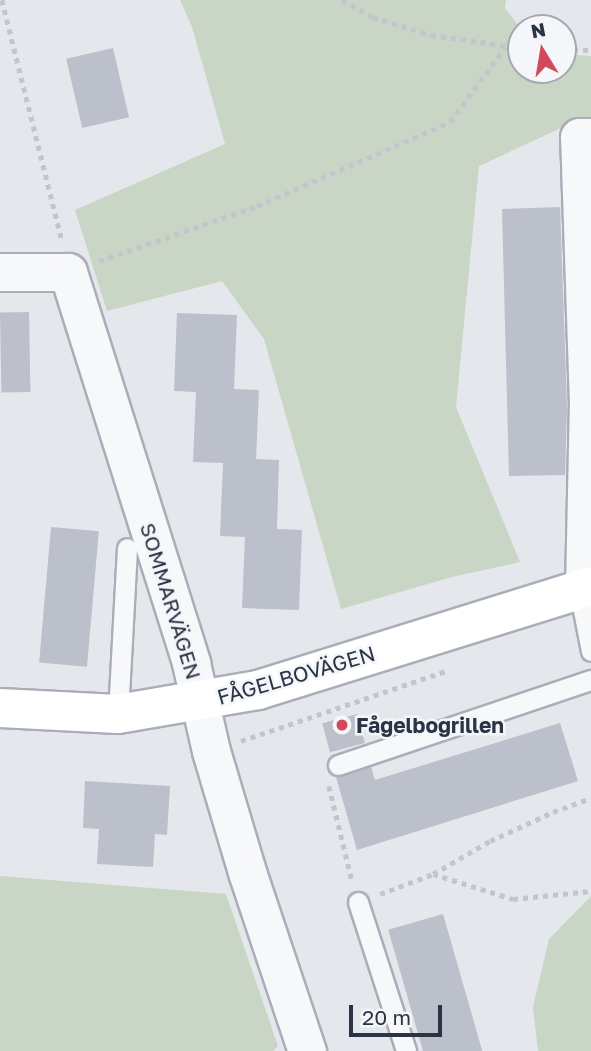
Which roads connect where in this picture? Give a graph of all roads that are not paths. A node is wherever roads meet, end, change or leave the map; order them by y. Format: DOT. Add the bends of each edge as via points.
graph roads {
  1 [pos="591,137"];
  2 [pos="0,272"];
  3 [pos="590,404"];
  4 [pos="127,548"];
  5 [pos="584,588"];
  6 [pos="591,651"];
  7 [pos="591,680"];
  8 [pos="201,701"];
  9 [pos="0,708"];
  10 [pos="118,714"];
  11 [pos="338,765"];
  12 [pos="358,902"];
  13 [pos="307,1051"];
  14 [pos="406,1051"];
  1 -- 3 [label="street" via="579,137"];
  2 -- 8 [label="street, SOMMARVÄGEN" via="68,272"];
  3 -- 5 [label="street"];
  4 -- 10 [label="lane"];
  5 -- 6 [label="lane"];
  5 -- 8 [label="street, FÅGELBOVÄGEN" via="274,685"];
  7 -- 11 [label="lane"];
  8 -- 10 [label="street, FÅGELBOVÄGEN"];
  8 -- 13 [label="street, SOMMARVÄGEN" via="248,875"];
  9 -- 10 [label="street, FÅGELBOVÄGEN"];
  12 -- 14 [label="lane"];
}
